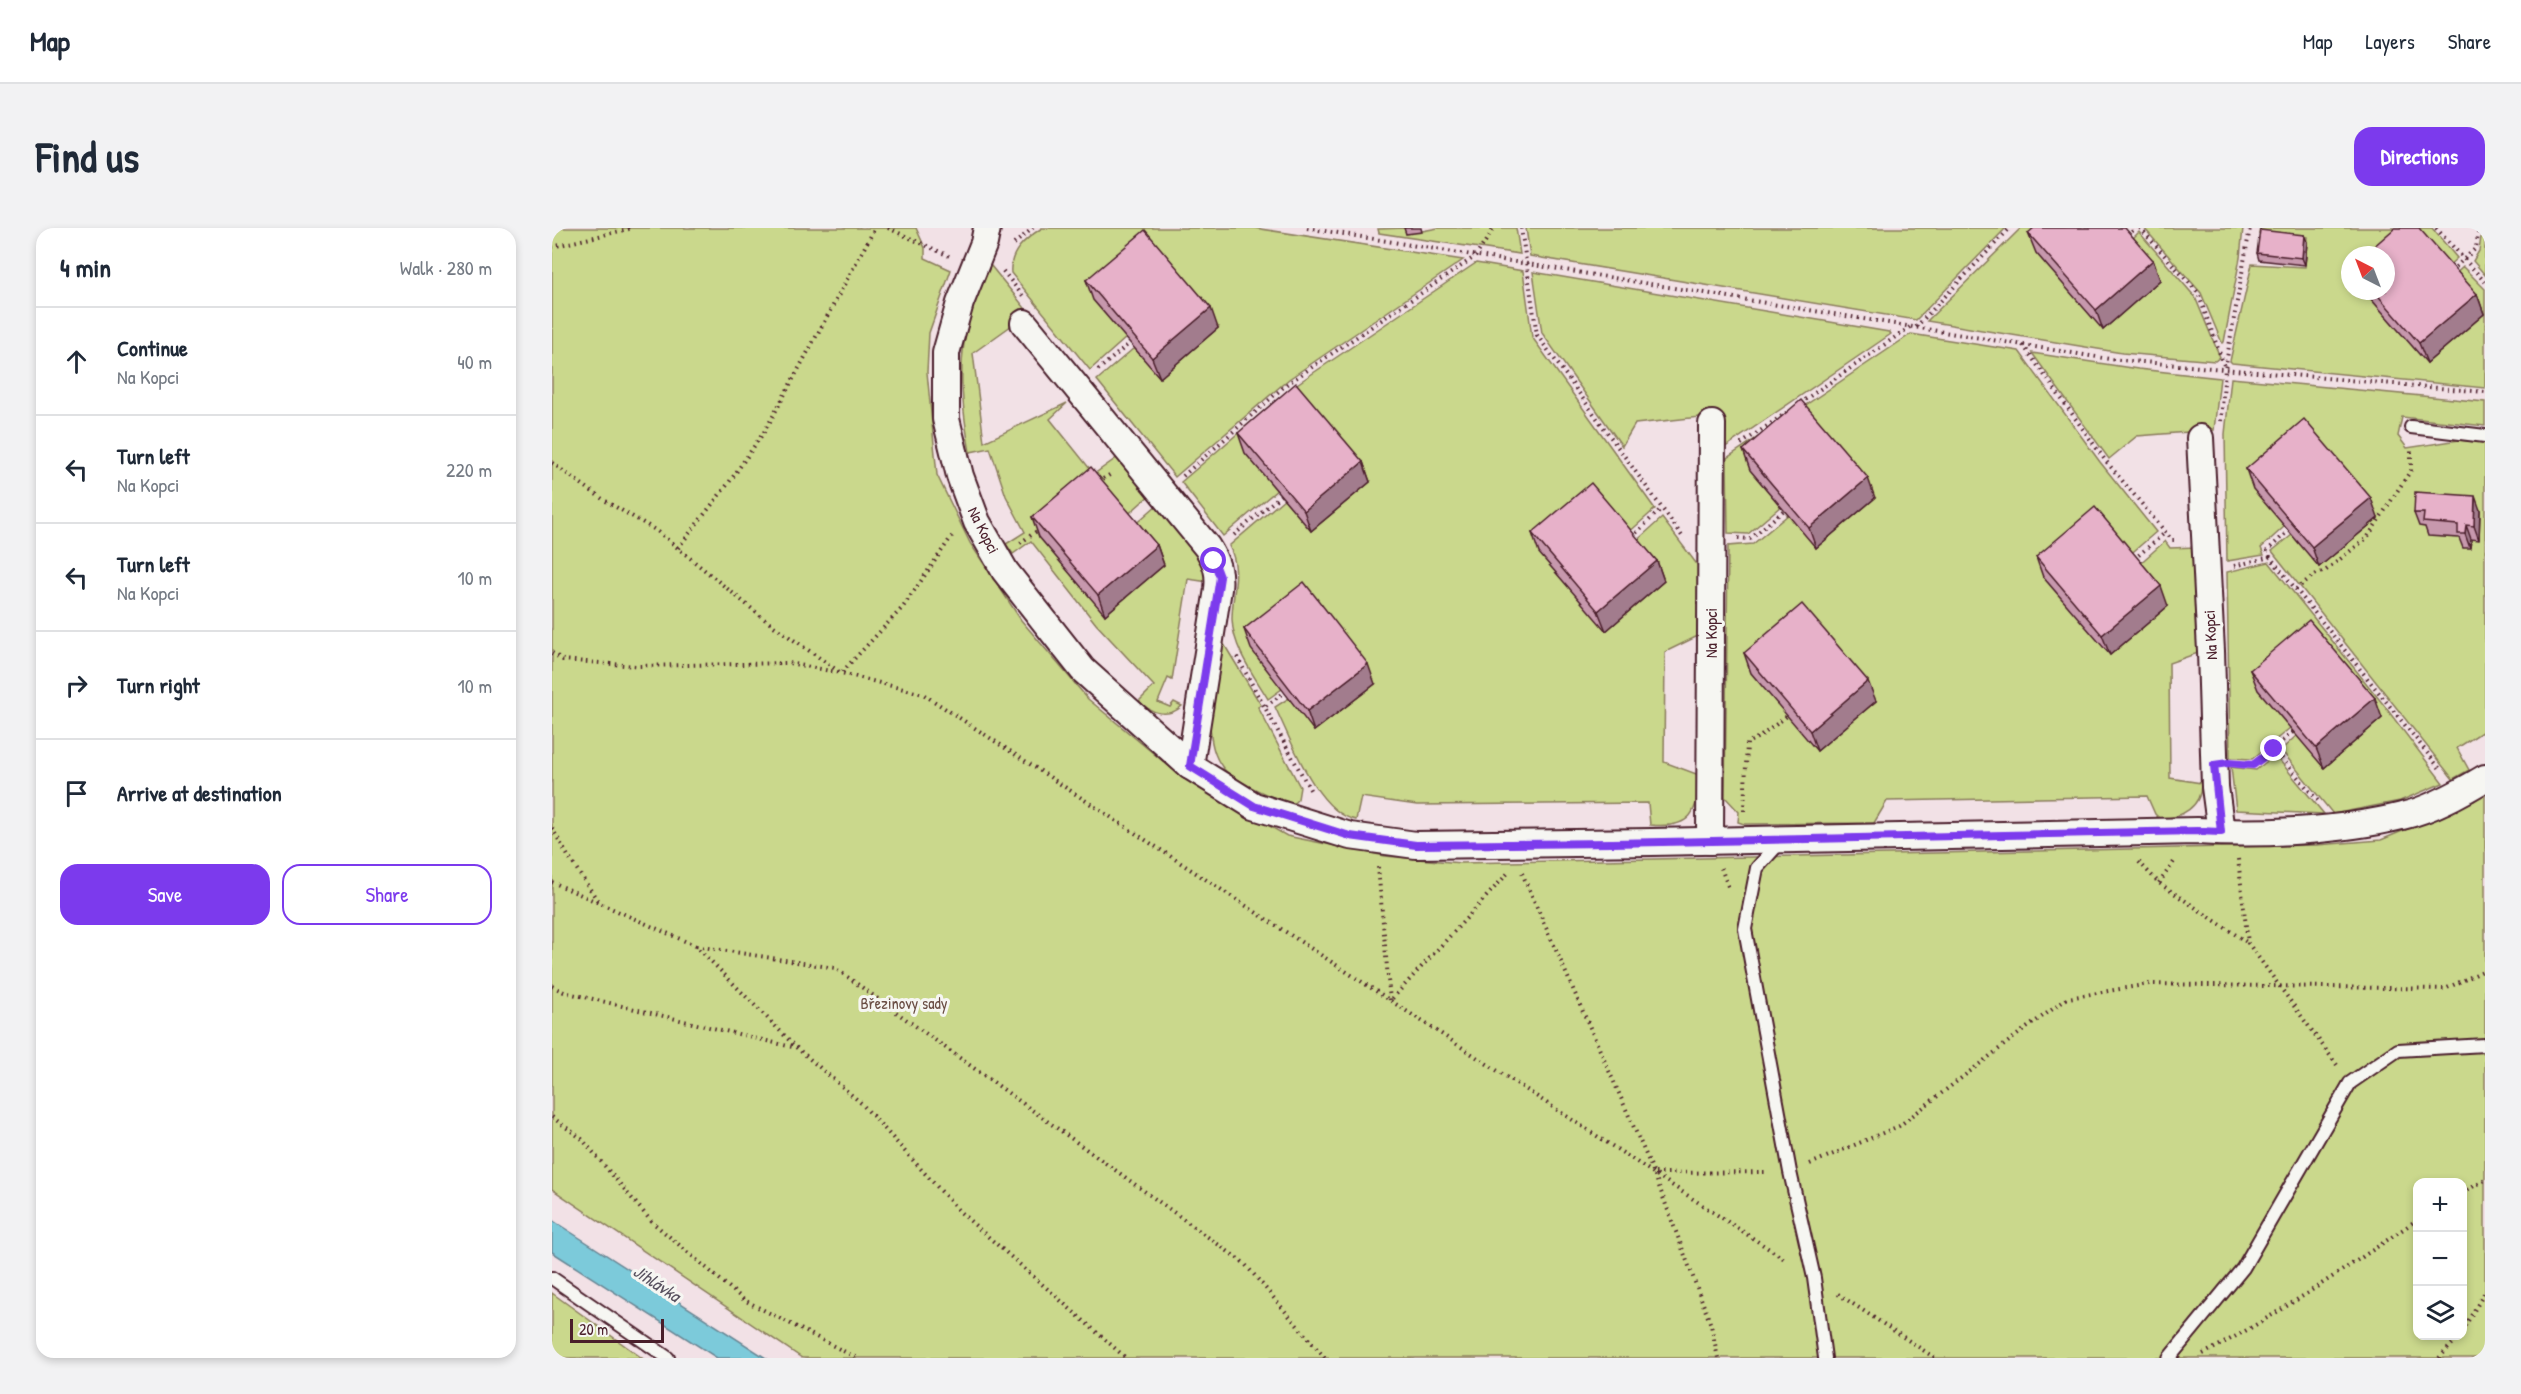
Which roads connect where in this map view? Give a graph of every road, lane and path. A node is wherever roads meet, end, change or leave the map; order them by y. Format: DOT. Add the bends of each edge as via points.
graph roads {
  1 [pos="633,228"];
  2 [pos="875,228"];
  3 [pos="888,228"];
  4 [pos="987,228"];
  5 [pos="1307,228"];
  6 [pos="1494,228"];
  7 [pos="1521,228"];
  8 [pos="2010,228"];
  9 [pos="2138,228"];
  10 [pos="2250,228"];
  11 [pos="2436,228"];
  12 [pos="2479,228"];
  13 [pos="2124,239"];
  14 [pos="552,248"];
  15 [pos="1476,256"];
  16 [pos="2463,260"];
  17 [pos="1526,264"];
  18 [pos="975,267"];
  19 [pos="2448,273"];
  20 [pos="2485,282"];
  21 [pos="1024,323"];
  22 [pos="1910,327"];
  23 [pos="1916,327"];
  24 [pos="2022,345"];
  25 [pos="2225,369"];
  26 [pos="2485,392"];
  27 [pos="1712,424"];
  28 [pos="2411,427"];
  29 [pos="2485,436"];
  30 [pos="2200,438"];
  31 [pos="552,463"];
  32 [pos="1711,465"];
  33 [pos="1117,480"];
  34 [pos="1093,487"];
  35 [pos="1163,494"];
  36 [pos="1281,495"];
  37 [pos="971,508"];
  38 [pos="1662,508"];
  39 [pos="1784,510"];
  40 [pos="1042,528"];
  41 [pos="2288,531"];
  42 [pos="2166,532"];
  43 [pos="1732,538"];
  44 [pos="1629,539"];
  45 [pos="2206,541"];
  46 [pos="678,548"];
  47 [pos="1211,555"];
  48 [pos="997,557"];
  49 [pos="2270,557"];
  50 [pos="2131,561"];
  51 [pos="2207,568"];
  52 [pos="1711,575"];
  53 [pos="2296,589"];
  54 [pos="552,653"];
  55 [pos="841,674"];
  56 [pos="1285,692"];
  57 [pos="1787,716"];
  58 [pos="2293,732"];
  59 [pos="2274,749"];
  60 [pos="2214,765"];
  61 [pos="1190,766"];
  62 [pos="2485,778"];
  63 [pos="2459,793"];
  64 [pos="1744,818"];
  65 [pos="2339,826"];
  66 [pos="552,828"];
  67 [pos="1332,830"];
  68 [pos="2228,832"];
  69 [pos="2111,833"];
  70 [pos="1376,839"];
  71 [pos="1783,839"];
  72 [pos="1710,841"];
  73 [pos="1513,853"];
  74 [pos="552,882"];
  75 [pos="600,904"];
  76 [pos="1745,929"];
  77 [pos="2248,943"];
  78 [pos="696,946"];
  79 [pos="2485,970"];
  80 [pos="2279,985"];
  81 [pos="552,986"];
  82 [pos="1390,1001"];
  83 [pos="2485,1045"];
  84 [pos="797,1048"];
  85 [pos="2350,1083"];
  86 [pos="552,1117"];
  87 [pos="1790,1172"];
  88 [pos="1654,1173"];
  89 [pos="2485,1180"];
  90 [pos="2467,1191"];
  91 [pos="2413,1222"];
  92 [pos="552,1278"];
  93 [pos="1814,1278"];
  94 [pos="2485,1292"];
  95 [pos="2467,1324"];
  96 [pos="2455,1340"];
  97 [pos="668,1358"];
  98 [pos="857,1358"];
  99 [pos="1126,1358"];
  100 [pos="1325,1358"];
  101 [pos="1718,1358"];
  102 [pos="1825,1358"];
  103 [pos="1935,1358"];
  104 [pos="2169,1358"];
  105 [pos="2195,1358"];
  106 [pos="2439,1358"];
  1 -- 14 [label="path"];
  2 -- 46 [label="path" via="766,429"];
  3 -- 18 [label="path"];
  4 -- 18 [label="street, Na Kopci"];
  5 -- 15 [label="path"];
  6 -- 15 [label="path"];
  7 -- 17 [label="path"];
  8 -- 23 [label="path"];
  9 -- 13 [label="path"];
  9 -- 25 [label="path" via="2198,293"];
  10 -- 25 [label="path"];
  11 -- 16 [label="path"];
  12 -- 16 [label="path" via="2476,248"];
  15 -- 17 [label="path"];
  15 -- 35 [label="path" via="1287,384"];
  16 -- 19 [label="path"];
  16 -- 20 [label="path"];
  17 -- 22 [label="path"];
  17 -- 38 [label="path" via="1537,335"];
  18 -- 37 [label="street, Na Kopci" via="946,353 944,387 946,419"];
  21 -- 35 [label="street"];
  22 -- 23 [label="path"];
  22 -- 32 [label="path"];
  23 -- 24 [label="path"];
  24 -- 25 [label="path" via="2109,359"];
  24 -- 42 [label="path" via="2105,460"];
  25 -- 26 [label="path"];
  27 -- 32 [label="street, Na Kopci"];
  28 -- 29 [label="lane"];
  28 -- 53 [label="path" via="2411,470 2367,538"];
  30 -- 45 [label="street, Na Kopci"];
  31 -- 46 [label="path"];
  32 -- 52 [label="street, Na Kopci"];
  33 -- 34 [label="path" via="1110,473"];
  35 -- 47 [label="street"];
  36 -- 47 [label="path"];
  37 -- 48 [label="street, Na Kopci"];
  37 -- 55 [label="path" via="903,607"];
  38 -- 44 [label="path"];
  38 -- 52 [label="path"];
  39 -- 43 [label="path" via="1750,539"];
  40 -- 48 [label="path"];
  41 -- 49 [label="path" via="2267,551"];
  42 -- 45 [label="path" via="2172,540"];
  42 -- 50 [label="path"];
  45 -- 51 [label="street, Na Kopci"];
  46 -- 55 [label="path" via="768,622"];
  47 -- 61 [label="street" via="1220,577"];
  48 -- 61 [label="street, Na Kopci" via="1083,670"];
  49 -- 51 [label="path" via="2224,569"];
  49 -- 53 [label="path"];
  51 -- 60 [label="street, Na Kopci"];
  52 -- 72 [label="street, Na Kopci"];
  53 -- 63 [label="path"];
  54 -- 55 [label="path" via="563,660 636,666 789,663"];
  55 -- 82 [label="path" via="922,694"];
  56 -- 67 [label="path" via="1266,706"];
  57 -- 64 [label="path" via="1747,743"];
  58 -- 59 [label="path"];
  59 -- 60 [label="path" via="2253,765"];
  59 -- 65 [label="path"];
  60 -- 68 [label="street, Na Kopci"];
  61 -- 67 [label="street, Na Kopci" via="1254,806"];
  62 -- 63 [label="street, Na Kopci"];
  63 -- 65 [label="street, Na Kopci" via="2404,816"];
  65 -- 68 [label="street, Na Kopci"];
  66 -- 75 [label="path"];
  67 -- 70 [label="street, Na Kopci"];
  68 -- 69 [label="street, Na Kopci"];
  68 -- 77 [label="path"];
  69 -- 71 [label="street, Na Kopci"];
  69 -- 77 [label="path" via="2159,883"];
  70 -- 73 [label="street, Na Kopci"];
  70 -- 82 [label="path"];
  71 -- 72 [label="street, Na Kopci"];
  71 -- 76 [label="lane" via="1756,868"];
  72 -- 73 [label="street, Na Kopci"];
  72 -- 76 [label="path"];
  73 -- 82 [label="path"];
  73 -- 88 [label="path"];
  74 -- 75 [label="path"];
  75 -- 78 [label="path"];
  76 -- 87 [label="lane"];
  77 -- 80 [label="path"];
  78 -- 84 [label="path"];
  78 -- 100 [label="path" via="835,968 1244,1263"];
  79 -- 80 [label="path" via="2445,989"];
  80 -- 85 [label="path"];
  80 -- 87 [label="path" via="2149,984 2068,998 1899,1126"];
  81 -- 84 [label="path"];
  82 -- 88 [label="path"];
  83 -- 85 [label="lane" via="2398,1050"];
  84 -- 99 [label="path" via="861,1103 960,1212"];
  85 -- 104 [label="lane" via="2243,1268"];
  86 -- 98 [label="path" via="582,1139 651,1221 744,1300"];
  87 -- 88 [label="path"];
  87 -- 93 [label="lane"];
  88 -- 93 [label="path"];
  88 -- 101 [label="path" via="1711,1325"];
  89 -- 90 [label="path"];
  91 -- 105 [label="path" via="2326,1282"];
  92 -- 97 [label="lane"];
  93 -- 102 [label="lane"];
  93 -- 103 [label="path"];
  94 -- 95 [label="path"];
  96 -- 106 [label="path"];
}
